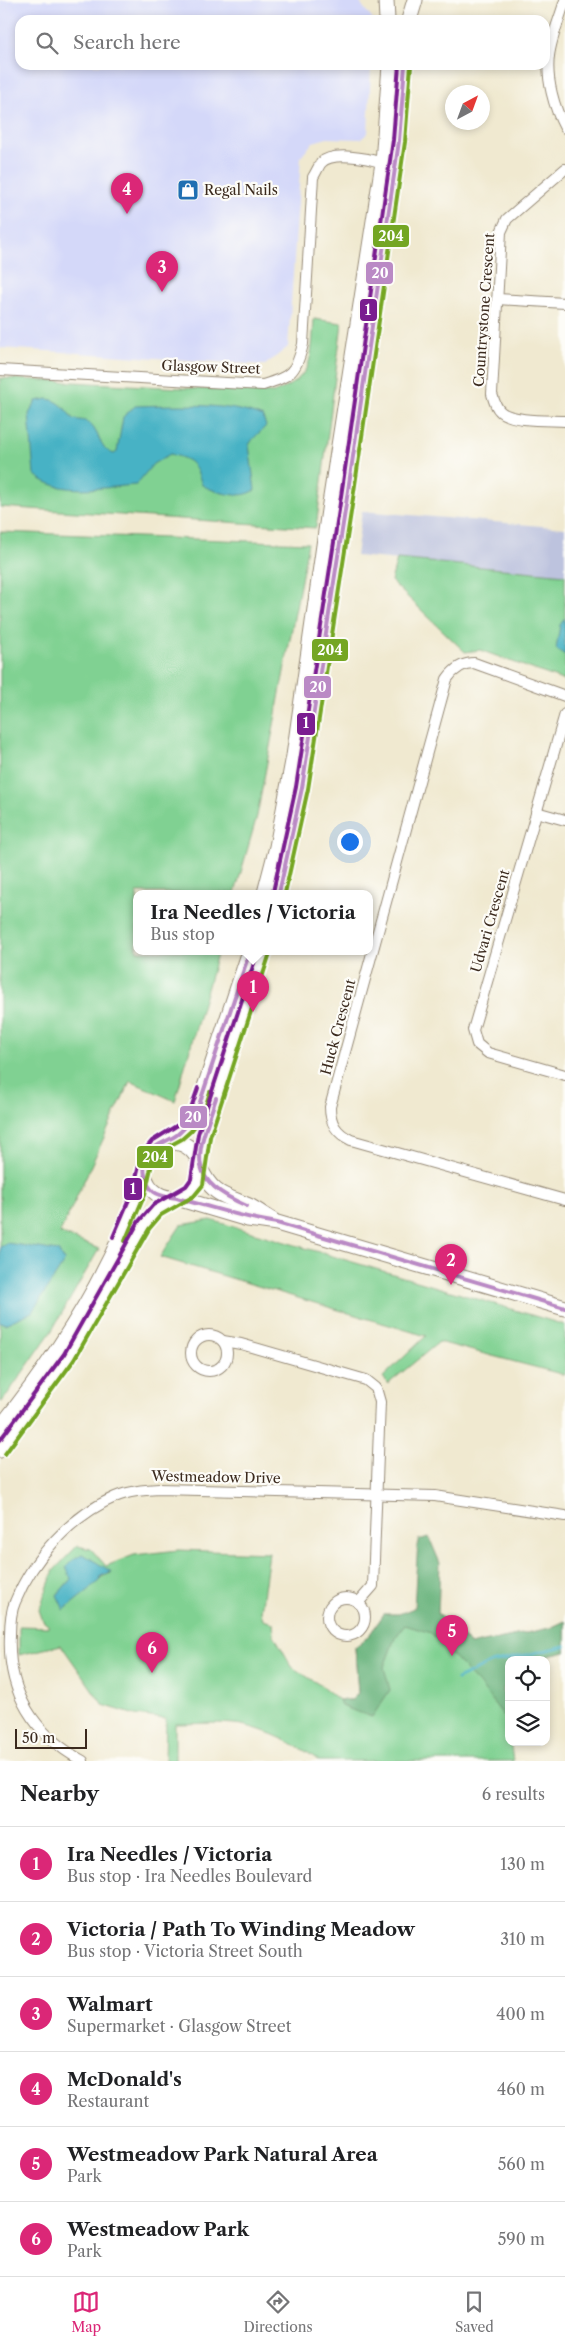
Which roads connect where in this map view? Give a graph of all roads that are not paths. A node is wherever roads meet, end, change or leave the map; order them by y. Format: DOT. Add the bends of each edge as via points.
graph roads {
  1 [pos="386,0"];
  2 [pos="402,0"];
  3 [pos="411,0"];
  4 [pos="415,0"];
  5 [pos="565,0"];
  6 [pos="387,15"];
  7 [pos="410,15"];
  8 [pos="550,52"];
  9 [pos="390,70"];
  10 [pos="405,70"];
  11 [pos="550,70"];
  12 [pos="565,128"];
  13 [pos="382,163"];
  14 [pos="565,169"];
  15 [pos="497,299"];
  16 [pos="565,304"];
  17 [pos="0,370"];
  18 [pos="565,422"];
  19 [pos="331,555"];
  20 [pos="565,696"];
  21 [pos="565,714"];
  22 [pos="536,812"];
  23 [pos="565,820"];
  24 [pos="267,890"];
  25 [pos="280,890"];
  26 [pos="373,949"];
  27 [pos="249,955"];
  28 [pos="263,955"];
  29 [pos="371,955"];
  30 [pos="565,1075"];
  31 [pos="164,1143"];
  32 [pos="200,1166"];
  33 [pos="144,1174"];
  34 [pos="177,1198"];
  35 [pos="565,1200"];
  36 [pos="277,1223"];
  37 [pos="565,1308"];
  38 [pos="223,1341"];
  39 [pos="0,1428"];
  40 [pos="0,1450"];
  41 [pos="376,1494"];
  42 [pos="565,1516"];
  43 [pos="358,1602"];
  44 [pos="84,1761"];
  1 -- 6 [label="main road"];
  2 -- 3 [label="main road"];
  4 -- 7 [label="main road"];
  5 -- 8 [label="street"];
  9 -- 13 [label="main road"];
  10 -- 19 [label="main road" via="399,141 345,511"];
  11 -- 12 [label="street" via="559,117"];
  13 -- 17 [label="street, Glasgow Street" via="366,158 333,157 322,162 313,177 303,344 300,360 287,377 263,385"];
  13 -- 19 [label="main road" via="329,510"];
  14 -- 15 [label="street, Countrystone Crescent" via="507,219 501,232"];
  15 -- 16 [label="street"];
  15 -- 18 [label="street, Countrystone Crescent" via="494,403 500,412 509,416"];
  19 -- 24 [label="main road"];
  19 -- 25 [label="main road" via="302,788"];
  20 -- 26 [label="street, Huck Crescent" via="474,663 463,664 447,679"];
  21 -- 22 [label="street, Udvari Crescent"];
  22 -- 23 [label="street"];
  22 -- 30 [label="street, Udvari Crescent" via="473,1037 488,1053"];
  27 -- 31 [label="main road" via="196,1114 186,1127"];
  28 -- 32 [label="main road" via="204,1136"];
  29 -- 35 [label="street, Huck Crescent" via="330,1106 330,1115 339,1132 352,1140"];
  31 -- 32 [label="main road" via="185,1145 194,1152"];
  31 -- 33 [label="main road" via="147,1156"];
  32 -- 34 [label="main road" via="194,1187"];
  32 -- 36 [label="main road" via="206,1182 215,1191"];
  33 -- 34 [label="main road" via="154,1192"];
  33 -- 39 [label="main road" via="130,1216 91,1294 42,1371"];
  34 -- 36 [label="main road" via="248,1219"];
  34 -- 40 [label="main road" via="157,1210 144,1224 68,1357"];
  36 -- 37 [label="main road"];
  38 -- 41 [label="street" via="372,1383 380,1402"];
  41 -- 42 [label="street, Westmeadow Drive" via="435,1496"];
  41 -- 43 [label="street" via="373,1586"];
  41 -- 44 [label="street, Westmeadow Drive" via="136,1491 90,1510 68,1528 34,1566 14,1603 9,1653 11,1675 37,1726"];
}
